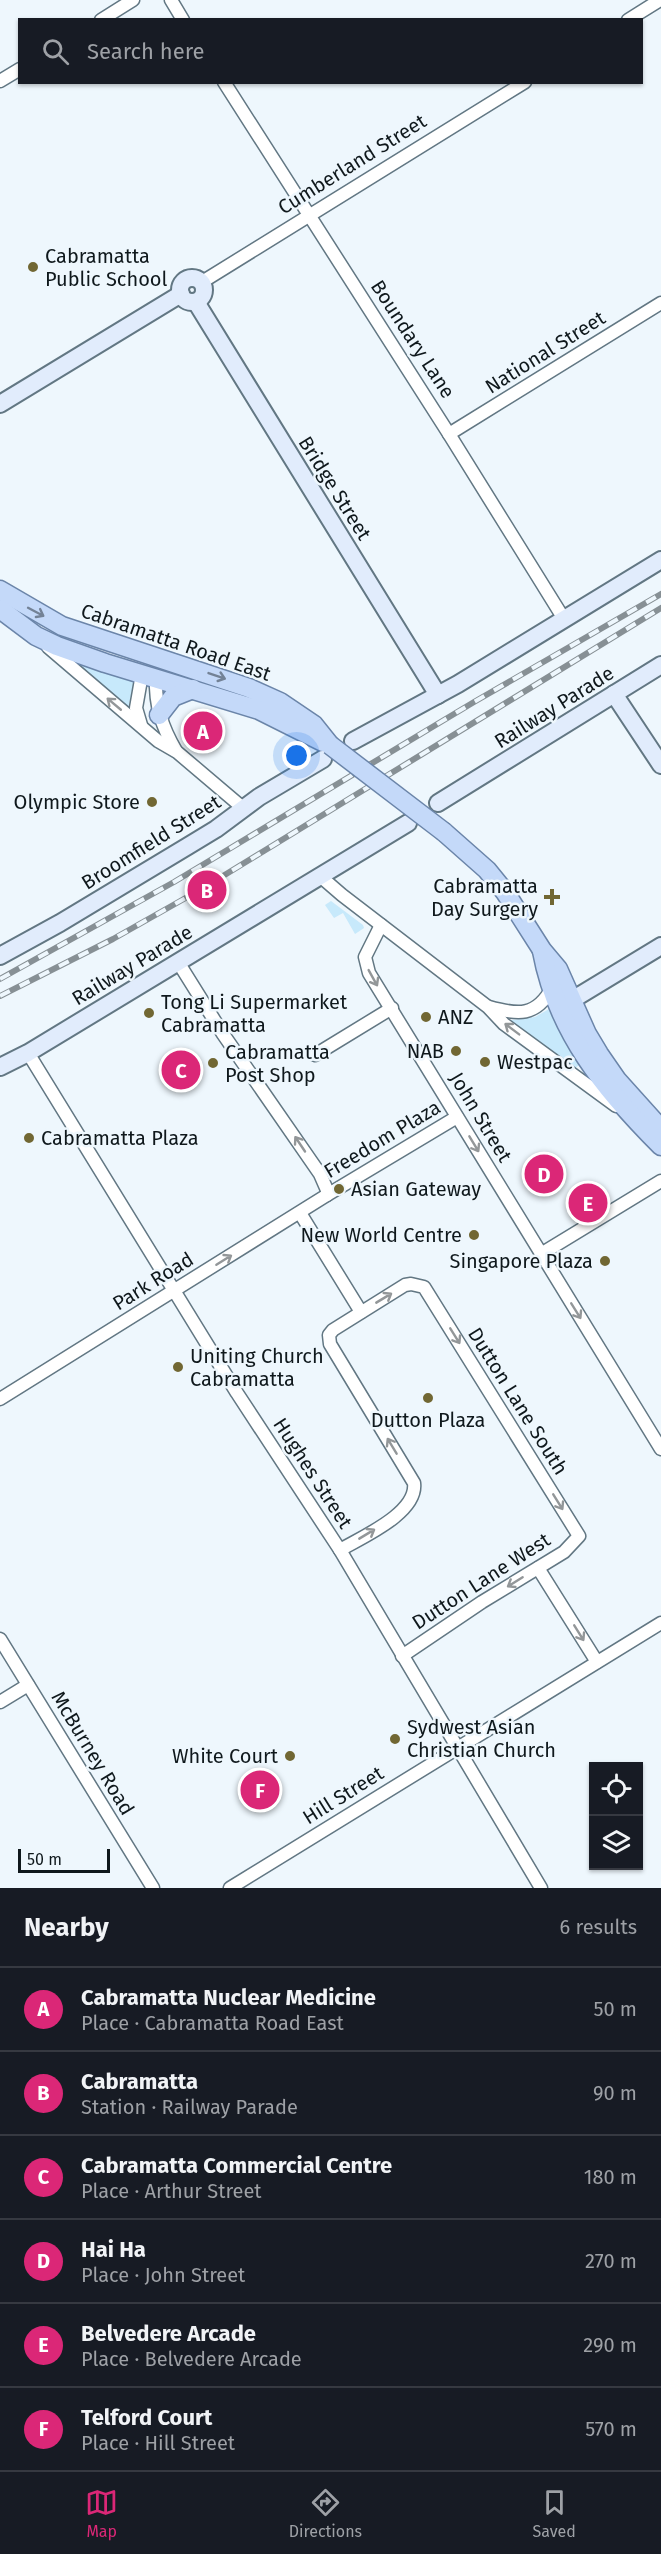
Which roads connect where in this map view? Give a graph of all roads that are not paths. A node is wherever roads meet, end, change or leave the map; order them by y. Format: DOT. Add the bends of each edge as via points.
graph roads {
  1 [pos="133,0"];
  2 [pos="171,0"];
  3 [pos="660,0"];
  4 [pos="104,18"];
  5 [pos="182,18"];
  6 [pos="631,18"];
  7 [pos="18,70"];
  8 [pos="0,81"];
  9 [pos="225,84"];
  10 [pos="522,84"];
  11 [pos="308,216"];
  12 [pos="202,282"];
  13 [pos="181,294"];
  14 [pos="196,302"];
  15 [pos="661,303"];
  16 [pos="0,404"];
  17 [pos="449,434"];
  18 [pos="661,560"];
  19 [pos="0,591"];
  20 [pos="0,609"];
  21 [pos="564,619"];
  22 [pos="36,636"];
  23 [pos="154,656"];
  24 [pos="661,665"];
  25 [pos="149,676"];
  26 [pos="193,689"];
  27 [pos="614,694"];
  28 [pos="438,695"];
  29 [pos="159,715"];
  30 [pos="143,729"];
  31 [pos="310,730"];
  32 [pos="353,741"];
  33 [pos="177,752"];
  34 [pos="326,752"];
  35 [pos="661,765"];
  36 [pos="438,803"];
  37 [pos="243,808"];
  38 [pos="408,823"];
  39 [pos="320,876"];
  40 [pos="381,925"];
  41 [pos="661,946"];
  42 [pos="542,950"];
  43 [pos="0,956"];
  44 [pos="178,962"];
  45 [pos="552,988"];
  46 [pos="572,1000"];
  47 [pos="488,1006"];
  48 [pos="392,1008"];
  49 [pos="28,1053"];
  50 [pos="315,1055"];
  51 [pos="0,1067"];
  52 [pos="458,1117"];
  53 [pos="642,1127"];
  54 [pos="661,1129"];
  55 [pos="661,1146"];
  56 [pos="661,1181"];
  57 [pos="327,1195"];
  58 [pos="300,1213"];
  59 [pos="541,1254"];
  60 [pos="174,1291"];
  61 [pos="361,1312"];
  62 [pos="0,1399"];
  63 [pos="661,1449"];
  64 [pos="579,1536"];
  65 [pos="340,1550"];
  66 [pos="538,1568"];
  67 [pos="661,1623"];
  68 [pos="0,1639"];
  69 [pos="402,1656"];
  70 [pos="597,1662"];
  71 [pos="28,1685"];
  72 [pos="0,1702"];
  73 [pos="456,1749"];
  74 [pos="153,1888"];
  75 [pos="230,1888"];
  76 [pos="541,1888"];
  1 -- 4 [label="street"];
  2 -- 5 [label="street"];
  3 -- 6 [label="street"];
  7 -- 8 [label="street"];
  9 -- 11 [label="street, Boundary Lane"];
  10 -- 11 [label="street, Cumberland Street"];
  11 -- 12 [label="street, Cumberland Street"];
  11 -- 17 [label="street, Boundary Lane"];
  12 -- 13 [label="street" via="187,279"];
  12 -- 14 [label="street" via="204,294"];
  13 -- 14 [label="street"];
  13 -- 16 [label="street"];
  14 -- 28 [label="street, Bridge Street"];
  15 -- 17 [label="street, National Street"];
  17 -- 21 [label="street, Boundary Lane"];
  18 -- 21 [label="street"];
  19 -- 23 [label="main road, Cabramatta Road East, one-way" via="62,626"];
  20 -- 22 [label="main road, Cabramatta Road East"];
  21 -- 28 [label="street"];
  22 -- 25 [label="main road, Cabramatta Road East"];
  30 -- 22 [label="street, Cabramatta Road East, one-way"];
  23 -- 25 [label="main road"];
  23 -- 31 [label="main road, Cabramatta Road East, one-way" via="280,702"];
  24 -- 27 [label="street, Railway Parade"];
  25 -- 26 [label="main road, Cabramatta Road East"];
  25 -- 29 [label="street, Cabramatta Road East"];
  25 -- 30 [label="street" via="136,708"];
  26 -- 29 [label="main road" via="173,697"];
  26 -- 31 [label="main road, Cabramatta Road East"];
  27 -- 35 [label="street"];
  27 -- 36 [label="street, Railway Parade"];
  28 -- 32 [label="street"];
  29 -- 33 [label="street, Cabramatta Road East"];
  30 -- 33 [label="street, Cabramatta Road East"];
  31 -- 34 [label="main road, Cabramatta Road East"];
  33 -- 37 [label="street, Cabramatta Road East"];
  34 -- 37 [label="street, Broomfield Street"];
  34 -- 42 [label="main road, Cabramatta Road East, bridge" via="444,832 473,857 505,892"];
  37 -- 43 [label="street, Broomfield Street" via="216,829"];
  38 -- 39 [label="street, Railway Parade"];
  39 -- 40 [label="street"];
  39 -- 44 [label="street, Railway Parade"];
  40 -- 47 [label="street"];
  40 -- 48 [label="street, John Street, one-way" via="365,957 369,973"];
  41 -- 46 [label="street"];
  42 -- 45 [label="main road"];
  42 -- 46 [label="main road, Cabramatta Road East" via="558,969"];
  44 -- 49 [label="street, Railway Parade"];
  57 -- 44 [label="street, one-way" via="320,1174"];
  45 -- 47 [label="street" via="542,1003 526,1012"];
  45 -- 53 [label="main road" via="596,1074"];
  46 -- 54 [label="main road, Cabramatta Road East" via="612,1074"];
  53 -- 47 [label="street, one-way" via="504,1024"];
  48 -- 50 [label="street"];
  48 -- 52 [label="street, John Street"];
  49 -- 51 [label="street, Railway Parade"];
  49 -- 60 [label="street, Hughes Street"];
  52 -- 57 [label="street, Freedom Plaza"];
  52 -- 59 [label="street, John Street, one-way"];
  53 -- 55 [label="main road"];
  56 -- 59 [label="street"];
  57 -- 58 [label="street, Park Road"];
  60 -- 58 [label="street, Park Road, one-way"];
  58 -- 61 [label="street"];
  59 -- 63 [label="street, John Street, one-way"];
  60 -- 62 [label="street, Park Road"];
  60 -- 65 [label="street, Hughes Street"];
  61 -- 64 [label="street, Dutton Lane South, one-way" via="405,1285 424,1287"];
  65 -- 61 [label="street, one-way" via="395,1517 413,1498 414,1483 328,1340 333,1330"];
  64 -- 66 [label="street, Dutton Lane West" via="564,1552"];
  65 -- 69 [label="street, Hughes Street"];
  66 -- 69 [label="street, Dutton Lane West, one-way"];
  66 -- 70 [label="street, one-way"];
  67 -- 70 [label="street, Hill Street"];
  68 -- 71 [label="street, McBurney Road"];
  69 -- 73 [label="street, Hughes Street"];
  70 -- 73 [label="street, Hill Street"];
  71 -- 72 [label="street"];
  71 -- 74 [label="street, McBurney Road"];
  73 -- 75 [label="street, Hill Street"];
  73 -- 76 [label="street, Hughes Street"];
}
